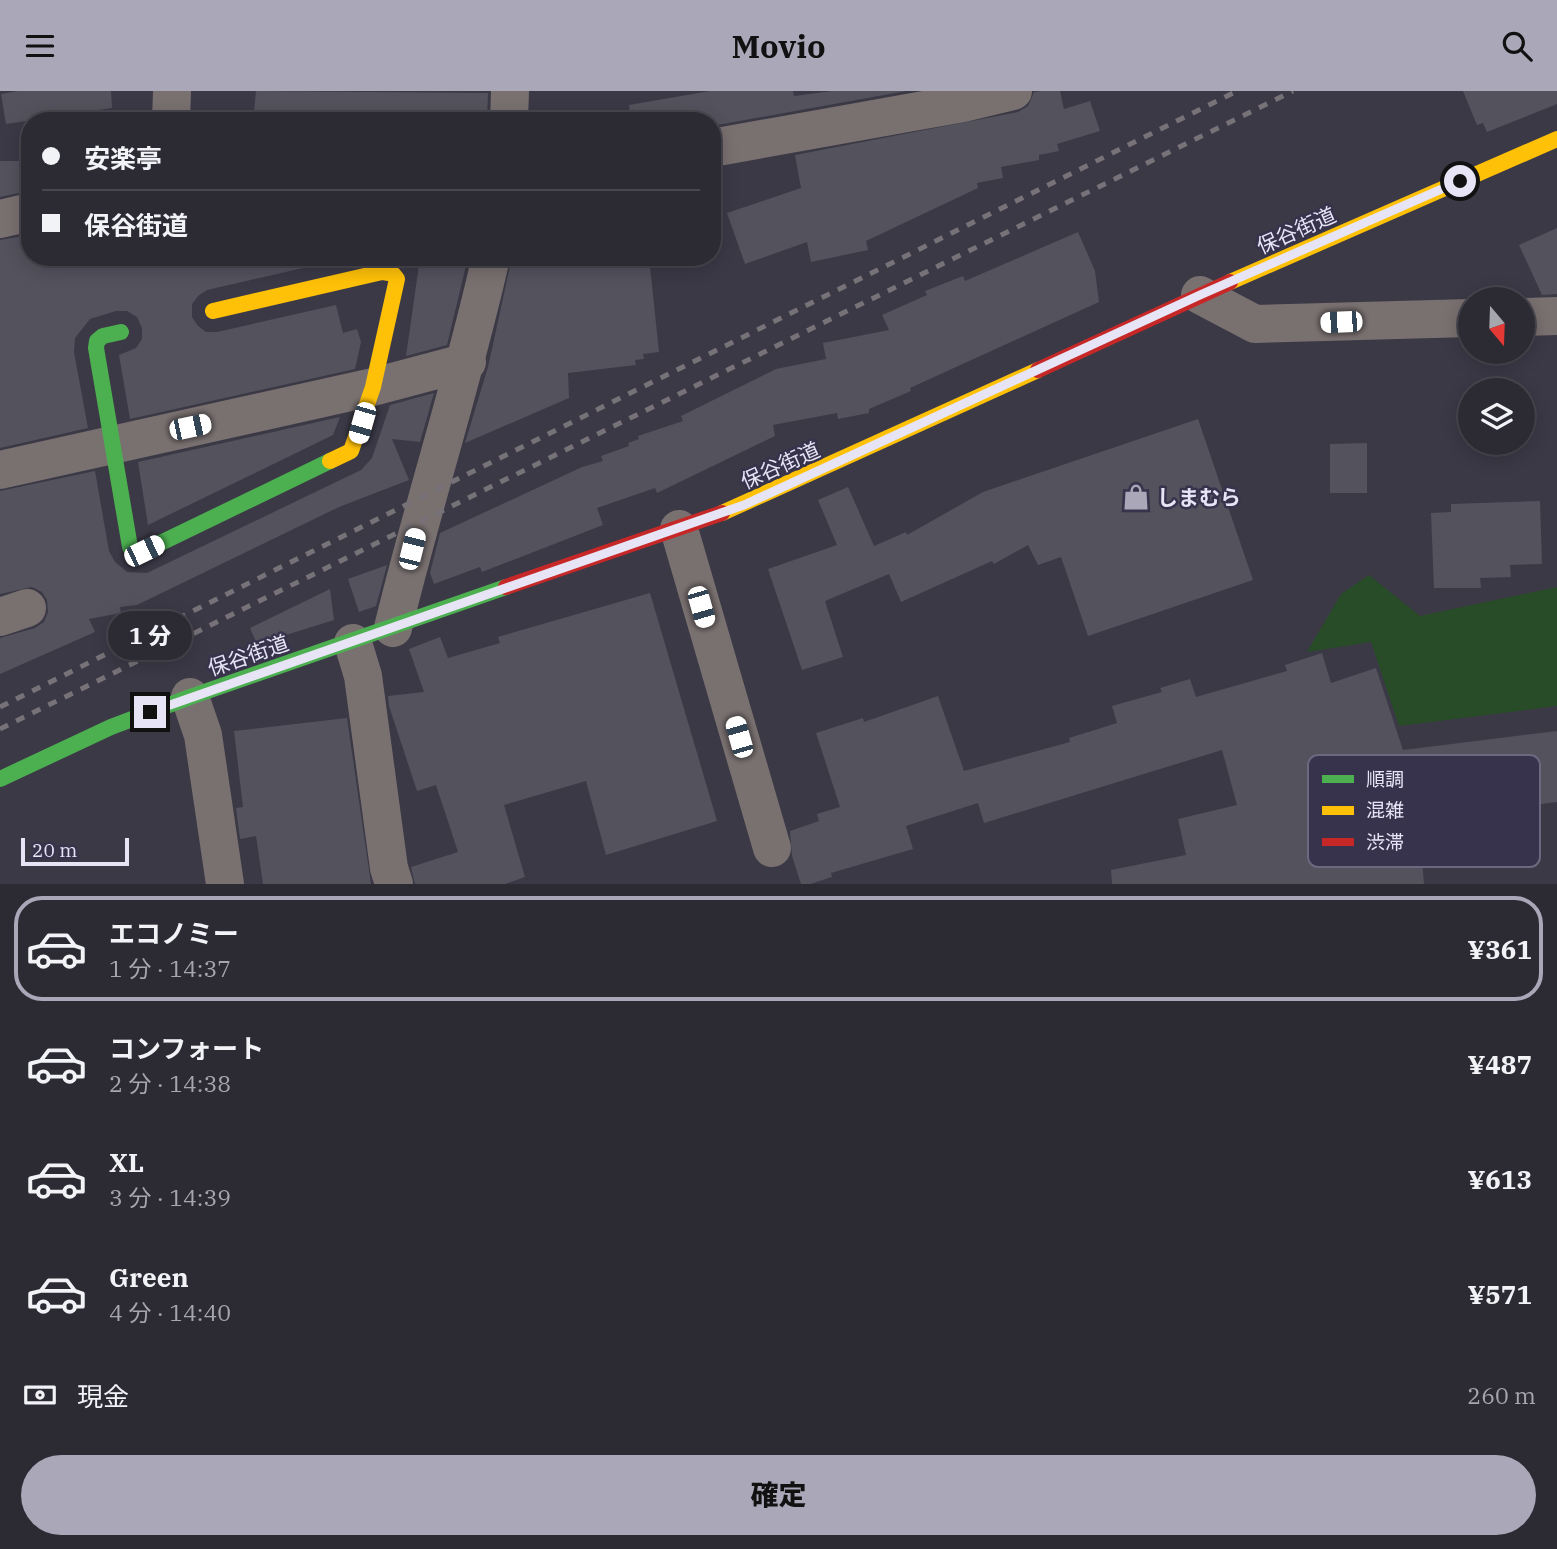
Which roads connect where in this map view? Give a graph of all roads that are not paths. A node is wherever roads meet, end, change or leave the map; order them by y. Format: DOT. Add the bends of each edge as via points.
graph roads {
  1 [pos="172,91"];
  2 [pos="510,91"];
  3 [pos="1013,91"];
  4 [pos="962,97"];
  5 [pos="171,112"];
  6 [pos="509,112"];
  7 [pos="1557,139"];
  8 [pos="721,146"];
  9 [pos="21,214"];
  10 [pos="0,219"];
  11 [pos="489,266"];
  12 [pos="1200,295"];
  13 [pos="213,311"];
  14 [pos="1557,316"];
  15 [pos="1535,317"];
  16 [pos="1458,318"];
  17 [pos="121,332"];
  18 [pos="467,362"];
  19 [pos="373,387"];
  20 [pos="112,444"];
  21 [pos="0,470"];
  22 [pos="679,529"];
  23 [pos="393,628"];
  24 [pos="353,643"];
  25 [pos="190,697"];
  26 [pos="0,779"];
  27 [pos="772,848"];
  28 [pos="225,884"];
  29 [pos="394,884"];
  1 -- 5 [label="street"];
  2 -- 6 [label="street"];
  3 -- 4 [label="street"];
  4 -- 8 [label="street"];
  7 -- 12 [label="main road, 保谷街道"];
  9 -- 10 [label="street"];
  11 -- 18 [label="street"];
  12 -- 16 [label="street" via="1255,324"];
  12 -- 22 [label="main road, 保谷街道" via="791,485"];
  13 -- 19 [label="main road" via="382,272 393,274 397,286"];
  14 -- 15 [label="street"];
  17 -- 20 [label="main road" via="103,336 96,348"];
  18 -- 19 [label="street"];
  18 -- 23 [label="street"];
  19 -- 20 [label="street"];
  19 -- 20 [label="main road" via="357,441 343,457 144,551 130,547"];
  20 -- 21 [label="street"];
  22 -- 23 [label="main road, 保谷街道"];
  22 -- 27 [label="street"];
  23 -- 24 [label="main road, 保谷街道"];
  24 -- 25 [label="main road, 保谷街道"];
  24 -- 29 [label="street" via="363,676"];
  25 -- 26 [label="main road, 保谷街道" via="98,732"];
  25 -- 28 [label="street" via="203,735"];
}
